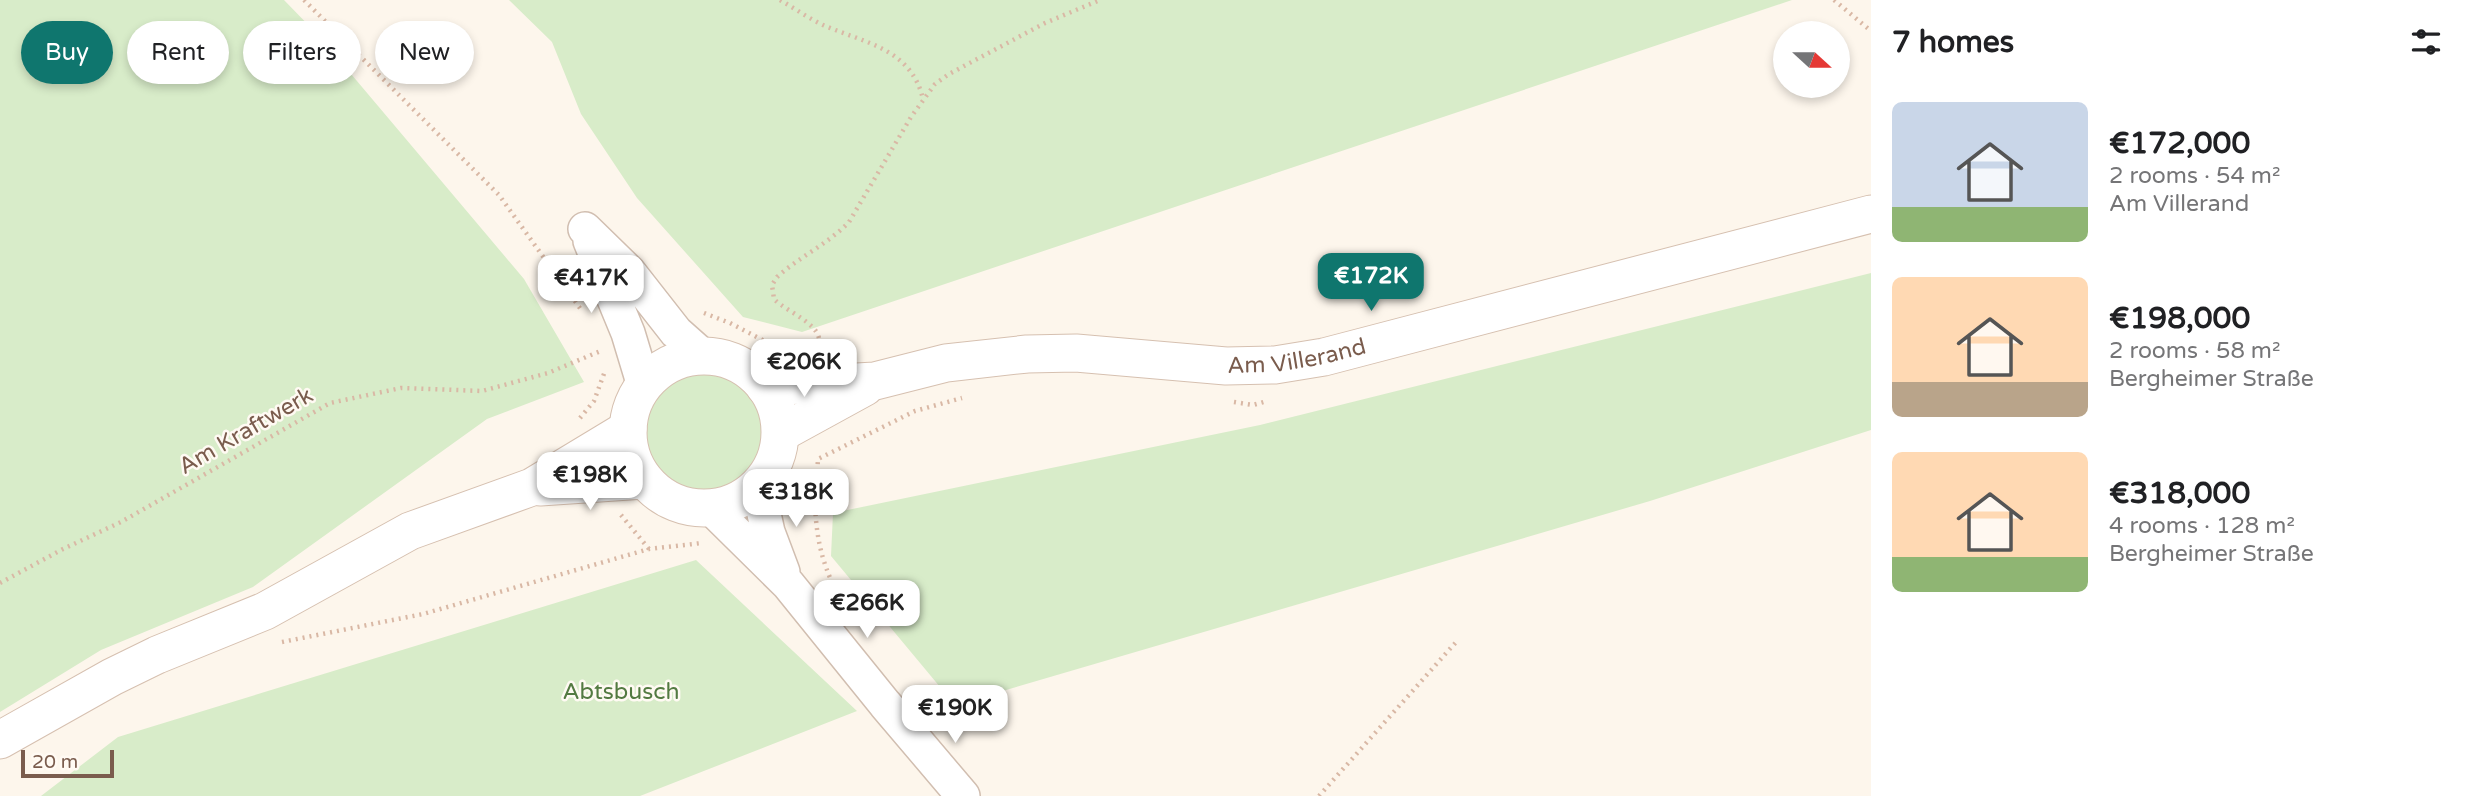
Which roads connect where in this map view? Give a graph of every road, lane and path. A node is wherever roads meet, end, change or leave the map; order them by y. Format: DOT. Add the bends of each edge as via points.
graph roads {
  1 [pos="304,0"];
  2 [pos="780,0"];
  3 [pos="1100,0"];
  4 [pos="1834,0"];
  5 [pos="1871,31"];
  6 [pos="923,99"];
  7 [pos="1871,214"];
  8 [pos="585,315"];
  9 [pos="608,348"];
  10 [pos="813,353"];
  11 [pos="703,356"];
  12 [pos="875,382"];
  13 [pos="644,386"];
  14 [pos="765,387"];
  15 [pos="972,395"];
  16 [pos="1279,398"];
  17 [pos="1225,401"];
  18 [pos="628,429"];
  19 [pos="781,433"];
  20 [pos="644,480"];
  21 [pos="533,487"];
  22 [pos="758,487"];
  23 [pos="815,507"];
  24 [pos="712,509"];
  25 [pos="755,535"];
  26 [pos="822,561"];
  27 [pos="0,583"];
  28 [pos="1457,641"];
  29 [pos="277,644"];
  30 [pos="0,740"];
  31 [pos="963,796"];
  32 [pos="1320,796"];
  1 -- 8 [label="path" via="499,195"];
  2 -- 6 [label="path" via="822,24 883,48 908,67 919,82"];
  3 -- 6 [label="path" via="1045,23 949,74"];
  4 -- 5 [label="path"];
  6 -- 10 [label="path" via="849,222 786,268 772,285 777,302 814,328 820,340"];
  7 -- 12 [label="main road, Am Villerand" via="1275,365 1027,354 946,363"];
  9 -- 27 [label="path, Am Kraftwerk" via="548,373 482,391 401,388 330,403 121,522"];
  11 -- 13 [label="main road" via="674,362"];
  11 -- 13 [label="street" via="584,229 628,333"];
  11 -- 14 [label="main road" via="727,359 748,370"];
  12 -- 14 [label="main road, Am Villerand"];
  12 -- 19 [label="main road, Am Villerand"];
  13 -- 18 [label="main road" via="635,400"];
  14 -- 19 [label="main road" via="776,407"];
  15 -- 23 [label="path" via="915,411 818,459"];
  16 -- 17 [label="path" via="1253,405"];
  18 -- 20 [label="main road" via="629,447"];
  18 -- 21 [label="main road"];
  19 -- 22 [label="main road" via="775,461"];
  20 -- 21 [label="main road"];
  20 -- 24 [label="main road" via="663,497 687,507"];
  21 -- 30 [label="main road" via="410,531 265,611 157,655"];
  22 -- 24 [label="main road" via="736,502"];
  22 -- 25 [label="street"];
  23 -- 25 [label="path"];
  23 -- 26 [label="path"];
  24 -- 25 [label="street"];
  25 -- 29 [label="path" via="649,549 423,614"];
  25 -- 31 [label="street" via="788,584"];
  28 -- 32 [label="path"];
}
